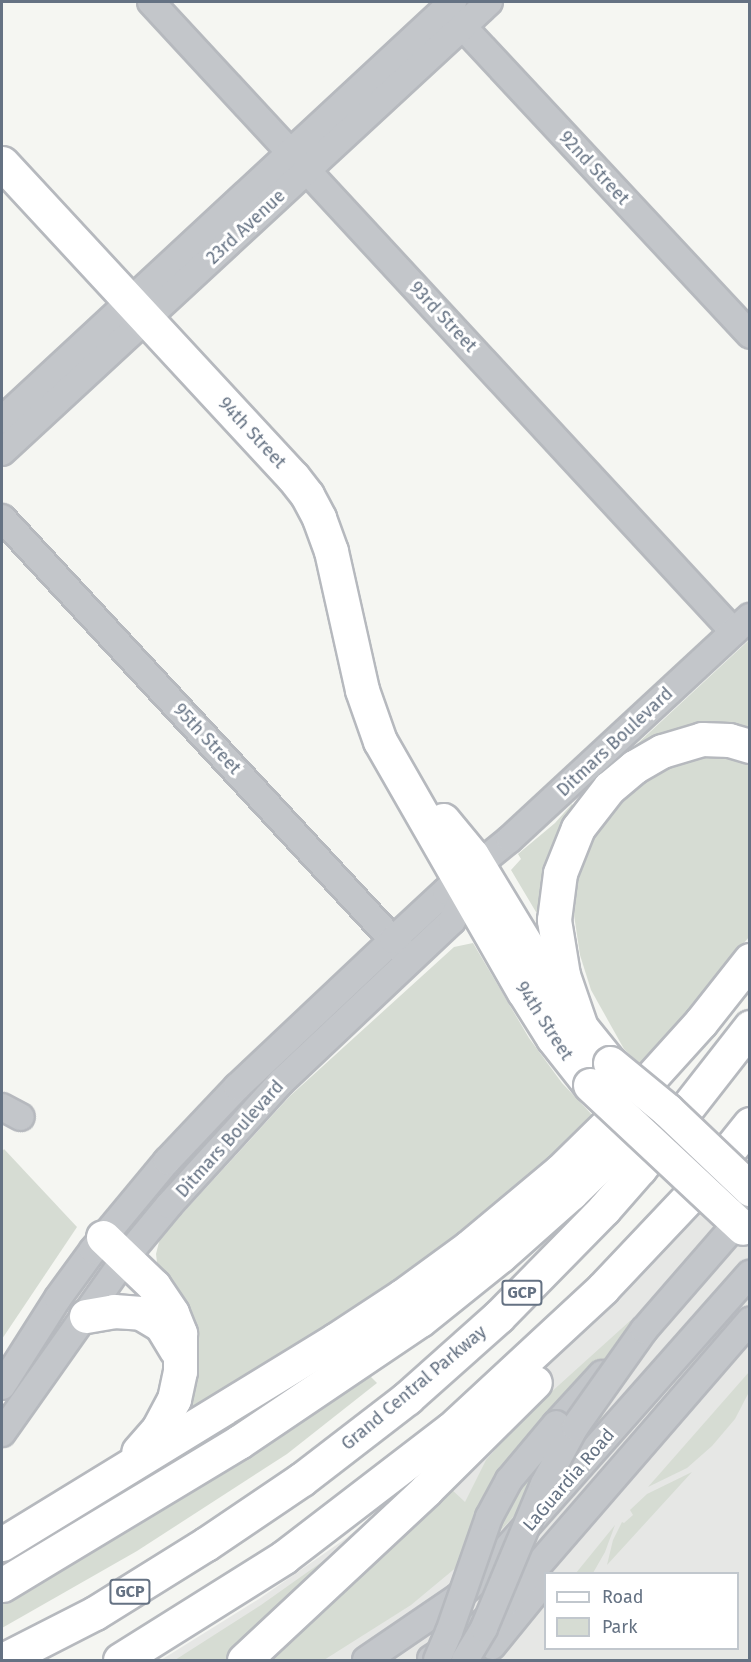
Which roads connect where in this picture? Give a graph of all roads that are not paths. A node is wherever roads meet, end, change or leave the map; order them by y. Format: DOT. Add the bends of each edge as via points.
graph roads {
  1 [pos="151,2"];
  2 [pos="489,2"];
  3 [pos="450,9"];
  4 [pos="299,161"];
  5 [pos="2,163"];
  6 [pos="2,178"];
  7 [pos="34,198"];
  8 [pos="139,309"];
  9 [pos="750,335"];
  10 [pos="2,420"];
  11 [pos="2,452"];
  12 [pos="2,518"];
  13 [pos="742,625"];
  14 [pos="750,746"];
  15 [pos="468,880"];
  16 [pos="393,940"];
  17 [pos="411,960"];
  18 [pos="750,960"];
  19 [pos="750,1017"];
  20 [pos="750,1027"];
  21 [pos="583,1032"];
  22 [pos="600,1074"];
  23 [pos="750,1124"];
  24 [pos="750,1189"];
  25 [pos="747,1223"];
  26 [pos="115,1247"];
  27 [pos="750,1274"];
  28 [pos="86,1316"];
  29 [pos="750,1320"];
  30 [pos="644,1330"];
  31 [pos="180,1371"];
  32 [pos="2,1386"];
  33 [pos="2,1433"];
  34 [pos="592,1500"];
  35 [pos="13,1537"];
  36 [pos="552,1572"];
  37 [pos="544,1582"];
  38 [pos="2,1585"];
  39 [pos="492,1646"];
  40 [pos="3,1660"];
  41 [pos="120,1660"];
  42 [pos="244,1660"];
  43 [pos="366,1660"];
  44 [pos="428,1660"];
  45 [pos="437,1660"];
  46 [pos="465,1660"];
  1 -- 4 [label="street, 93rd Street"];
  2 -- 3 [label="street, 23rd Avenue"];
  3 -- 4 [label="street, 23rd Avenue"];
  3 -- 9 [label="street, 92nd Street"];
  4 -- 8 [label="street, 23rd Avenue"];
  4 -- 13 [label="street, 93rd Street"];
  5 -- 7 [label="main road, 94th Street"];
  6 -- 7 [label="street"];
  7 -- 8 [label="main road, 94th Street"];
  8 -- 10 [label="street, 23rd Avenue"];
  8 -- 11 [label="street, 23rd Avenue"];
  8 -- 15 [label="main road, 94th Street" via="293,477 313,506 331,551 366,704 378,735"];
  12 -- 16 [label="street, 95th Street"];
  13 -- 15 [label="street, Ditmars Boulevard"];
  14 -- 21 [label="main road" via="709,739 662,751 609,788 578,828 560,873 554,920 563,975"];
  15 -- 16 [label="street, Ditmars Boulevard"];
  15 -- 17 [label="street, Ditmars Boulevard" via="452,921"];
  15 -- 21 [label="main road, 94th Street"];
  15 -- 22 [label="main road, 94th Street" via="553,1038"];
  16 -- 17 [label="street, 95th Street"];
  16 -- 26 [label="street, Ditmars Boulevard" via="244,1080 167,1161"];
  17 -- 26 [label="street, Ditmars Boulevard" via="281,1082 169,1205"];
  18 -- 35 [label="main road" via="643,1088 560,1171 500,1223 361,1323"];
  19 -- 38 [label="main road" via="609,1158 462,1288 368,1357 239,1442"];
  20 -- 40 [label="main road, Grand Central Parkway / GCP" via="604,1209 498,1317 407,1398 302,1479 197,1550 94,1613"];
  21 -- 22 [label="main road, 94th Street"];
  22 -- 24 [label="main road, 94th Street, bridge" via="667,1110"];
  22 -- 25 [label="main road, 94th Street, bridge"];
  23 -- 41 [label="main road" via="705,1180 603,1288 452,1429 284,1557"];
  23 -- 42 [label="main road" via="667,1229 525,1393"];
  25 -- 30 [label="street, bridge"];
  26 -- 28 [label="street, Ditmars Boulevard"];
  26 -- 31 [label="main road" via="154,1286 177,1323"];
  26 -- 32 [label="street, Ditmars Boulevard" via="58,1298"];
  27 -- 43 [label="street, LaGuardia Road" via="487,1571 450,1604"];
  28 -- 31 [label="main road" via="132,1311 148,1316 171,1339"];
  28 -- 33 [label="street, Ditmars Boulevard"];
  29 -- 34 [label="street, LaGuardia Road"];
  30 -- 45 [label="street, bridge" via="555,1424 509,1480 485,1524"];
  30 -- 46 [label="street, bridge" via="575,1427 544,1485 484,1628"];
  31 -- 35 [label="main road" via="170,1409 150,1441"];
  34 -- 36 [label="street" via="566,1554"];
  34 -- 44 [label="street, LaGuardia Road" via="493,1615"];
  37 -- 39 [label="street"];
}
